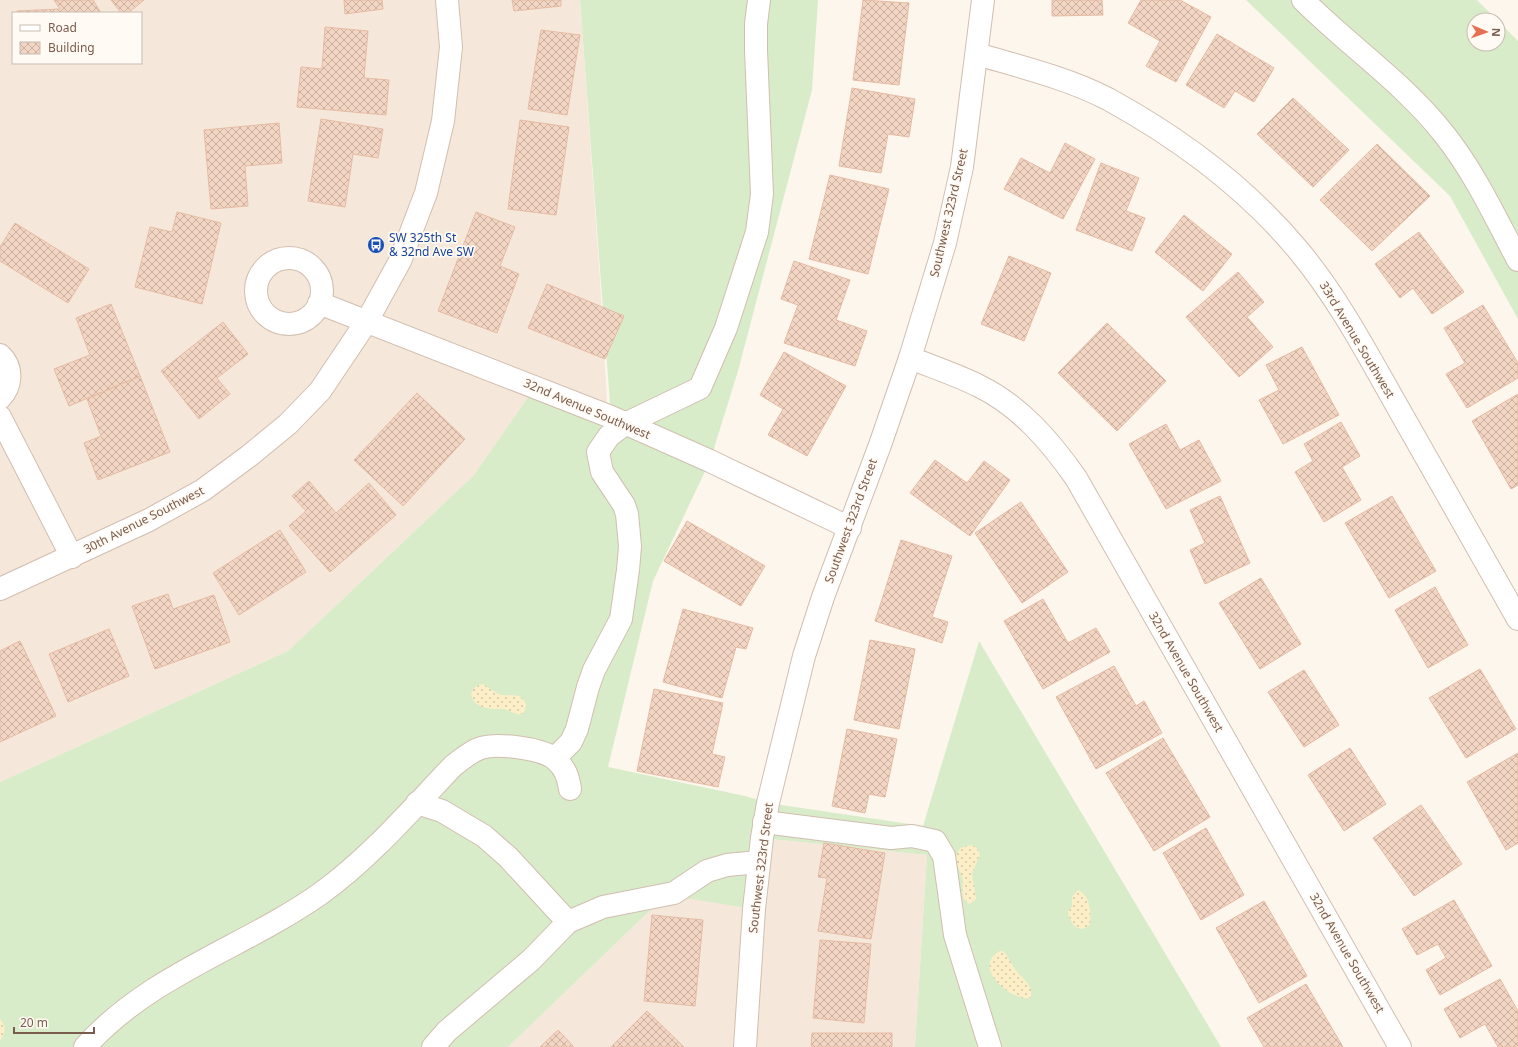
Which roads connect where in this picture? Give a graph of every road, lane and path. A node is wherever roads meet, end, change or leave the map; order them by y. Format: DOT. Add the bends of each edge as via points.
graph roads {
  1 [pos="447,0"];
  2 [pos="759,0"];
  3 [pos="983,0"];
  4 [pos="1303,0"];
  5 [pos="977,54"];
  6 [pos="1518,260"];
  7 [pos="319,302"];
  8 [pos="366,321"];
  9 [pos="0,355"];
  10 [pos="910,358"];
  11 [pos="0,398"];
  12 [pos="0,417"];
  13 [pos="625,424"];
  14 [pos="850,528"];
  15 [pos="72,557"];
  16 [pos="0,589"];
  17 [pos="1518,619"];
  18 [pos="555,758"];
  19 [pos="570,789"];
  20 [pos="417,803"];
  21 [pos="764,822"];
  22 [pos="759,862"];
  23 [pos="568,922"];
  24 [pos="86,1047"];
  25 [pos="433,1047"];
  26 [pos="745,1047"];
  27 [pos="990,1047"];
  28 [pos="1400,1047"];
  1 -- 8 [label="street, 30th Avenue Southwest" via="451,47 443,121 426,193 400,261"];
  2 -- 13 [label="street" via="756,50 762,194 757,232 726,328 700,388"];
  3 -- 5 [label="street, Southwest 323rd Street"];
  4 -- 6 [label="street" via="1364,53 1444,133 1482,189"];
  5 -- 10 [label="street, Southwest 323rd Street" via="962,167 954,204 945,243"];
  5 -- 17 [label="street, 33rd Avenue Southwest" via="1037,71 1106,99 1172,138 1235,186 1268,216 1299,251 1350,324"];
  7 -- 8 [label="street, 32nd Avenue Southwest"];
  8 -- 13 [label="street, 32nd Avenue Southwest"];
  8 -- 15 [label="street, 30th Avenue Southwest" via="320,391 288,424 249,456 203,490 149,520"];
  9 -- 11 [label="street" via="8,368 10,378 8,388"];
  10 -- 14 [label="street, Southwest 323rd Street"];
  10 -- 28 [label="street, 32nd Avenue Southwest" via="978,386 1004,401 1042,435 1076,478"];
  12 -- 15 [label="street"];
  13 -- 14 [label="street, 32nd Avenue Southwest" via="710,461"];
  13 -- 18 [label="street" via="608,436 598,452 602,472 624,505 629,523 630,546 621,619 594,670 578,730 571,742"];
  14 -- 21 [label="street, Southwest 323rd Street" via="823,597 804,656"];
  15 -- 16 [label="street, 30th Avenue Southwest"];
  18 -- 19 [label="street" via="568,775"];
  18 -- 20 [label="street" via="536,751 516,748 482,748 453,766"];
  20 -- 23 [label="street" via="442,811 484,836 508,857"];
  20 -- 24 [label="street" via="360,862 320,894 134,1001 102,1028"];
  21 -- 22 [label="street, Southwest 323rd Street"];
  21 -- 27 [label="street" via="891,838 912,836 935,841 944,856 955,935"];
  22 -- 23 [label="street" via="727,865 708,871 674,893 603,907"];
  22 -- 26 [label="street, Southwest 323rd Street"];
  23 -- 25 [label="street" via="531,960 448,1031"];
}
